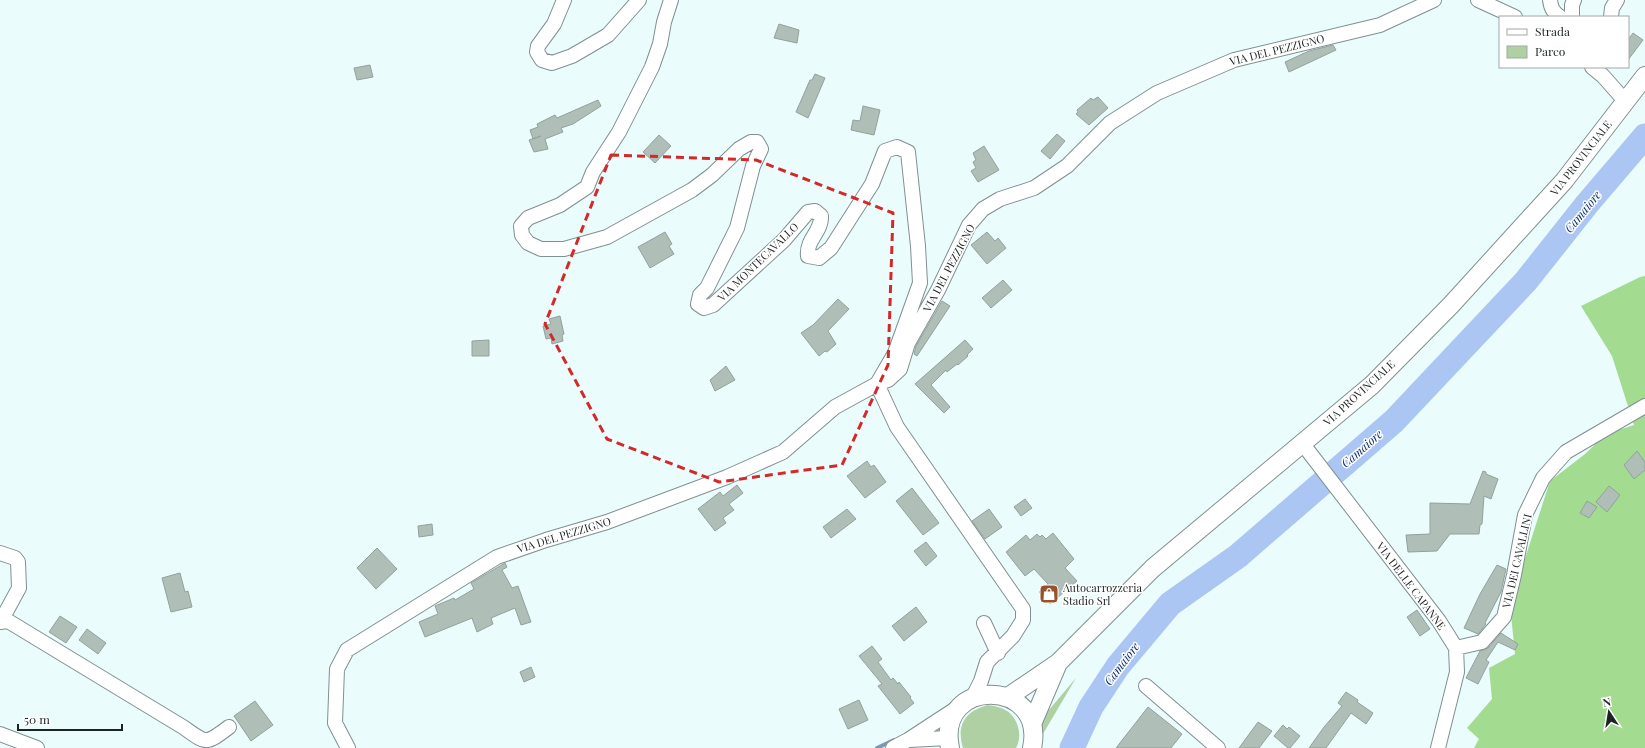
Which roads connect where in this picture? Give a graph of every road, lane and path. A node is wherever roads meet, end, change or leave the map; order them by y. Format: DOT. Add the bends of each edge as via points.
graph roads {
  1 [pos="564,0"];
  2 [pos="639,0"];
  3 [pos="671,0"];
  4 [pos="1434,0"];
  5 [pos="1478,0"];
  6 [pos="1550,0"];
  7 [pos="1574,0"];
  8 [pos="1617,0"];
  9 [pos="1513,16"];
  10 [pos="1558,16"];
  11 [pos="1572,16"];
  12 [pos="1611,16"];
  13 [pos="1594,68"];
  14 [pos="1604,72"];
  15 [pos="1645,76"];
  16 [pos="1626,102"];
  17 [pos="877,384"];
  18 [pos="1645,406"];
  19 [pos="1302,443"];
  20 [pos="0,553"];
  21 [pos="1,621"];
  22 [pos="984,624"];
  23 [pos="1456,648"];
  24 [pos="998,653"];
  25 [pos="1058,663"];
  26 [pos="1146,686"];
  27 [pos="976,694"];
  28 [pos="1008,697"];
  29 [pos="1032,724"];
  30 [pos="229,726"];
  31 [pos="0,734"];
  32 [pos="908,740"];
  33 [pos="949,743"];
  34 [pos="37,748"];
  35 [pos="348,748"];
  36 [pos="893,748"];
  37 [pos="1032,748"];
  38 [pos="1218,748"];
  39 [pos="1438,748"];
  1 -- 2 [label="street" via="554,24 538,46 537,52 542,60 552,63 572,56 608,35"];
  3 -- 17 [label="street, VIA MONTECAVALLO" via="652,67 587,187 560,205 528,218 521,226 522,235 528,243 541,249 564,248 607,237 692,190 739,149 751,142 757,142 761,149 753,166 737,228 707,288 700,295 698,304 704,308 713,306 784,240 808,212 815,211 821,216 821,224 807,247 808,256 819,258 831,248 872,184 885,151 897,147 908,152 920,283 895,353"];
  4 -- 17 [label="street, VIA DEL PEZZIGNO" via="1380,25 1234,60 1157,93 1110,123 1067,166 1034,188 1000,199 983,209 969,225 938,290 908,343 900,369 888,380"];
  5 -- 9 [label="street"];
  6 -- 10 [label="street" via="1550,7"];
  7 -- 11 [label="street"];
  8 -- 12 [label="street"];
  13 -- 14 [label="street"];
  14 -- 16 [label="street"];
  15 -- 16 [label="main road, VIA PROVINCIALE"];
  16 -- 19 [label="main road, VIA PROVINCIALE" via="1564,181 1451,305 1372,385"];
  17 -- 24 [label="street" via="897,426 1023,609 1023,620"];
  17 -- 35 [label="street, VIA DEL PEZZIGNO" via="835,407 783,452 727,477 607,522 497,557 347,650 337,668 335,723"];
  18 -- 23 [label="street, VIA DEI CAVALLINI" via="1566,452 1543,478 1525,515 1504,617 1482,642"];
  19 -- 23 [label="street, VIA DELLE CAPANNE" via="1439,621"];
  19 -- 25 [label="main road, VIA PROVINCIALE" via="1154,568"];
  20 -- 21 [label="street" via="15,558 18,562 19,588"];
  21 -- 30 [label="street" via="8,621 201,740 209,740"];
  22 -- 24 [label="street"];
  23 -- 39 [label="street, VIA DELLE CAPANNE" via="1457,672"];
  24 -- 27 [label="street" via="987,662"];
  25 -- 28 [label="main road, VIA PROVINCIALE"];
  25 -- 29 [label="main road, VIA PROVINCIALE"];
  26 -- 38 [label="street"];
  27 -- 28 [label="main road, VIA PROVINCIALE" via="998,694"];
  27 -- 32 [label="street"];
  27 -- 33 [label="main road" via="951,719"];
  28 -- 29 [label="main road, VIA PROVINCIALE" via="1027,713"];
  29 -- 37 [label="main road, VIA PROVINCIALE"];
  31 -- 34 [label="street"];
  32 -- 33 [label="street"];
  32 -- 36 [label="street"];
}
